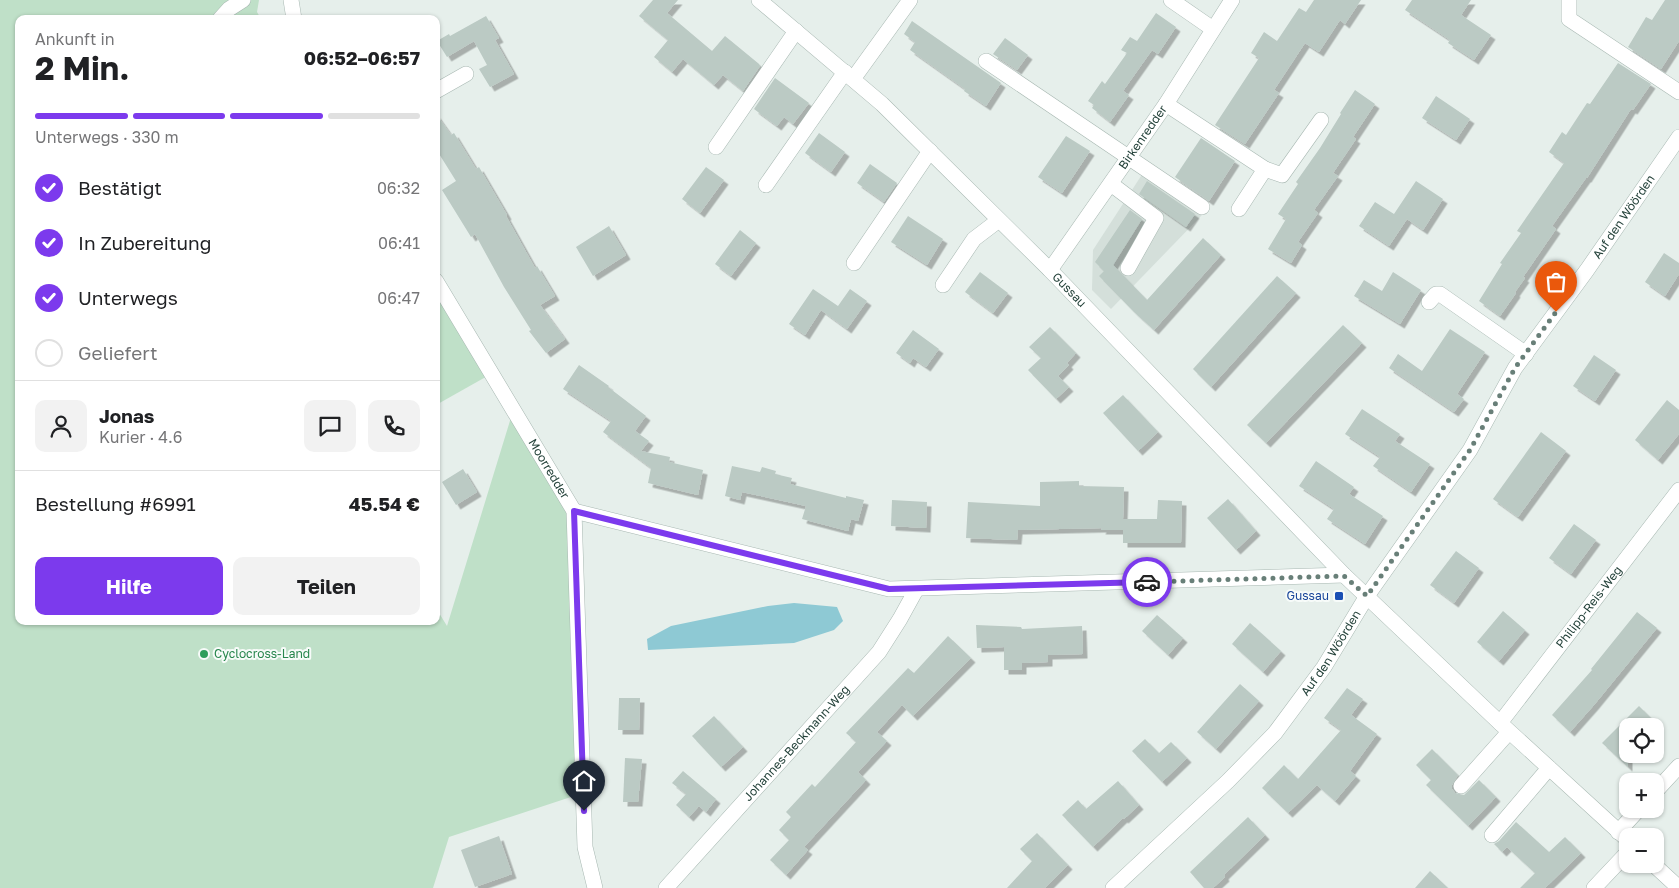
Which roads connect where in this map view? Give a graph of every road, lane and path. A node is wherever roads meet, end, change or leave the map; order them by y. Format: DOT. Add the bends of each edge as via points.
graph roads {
  1 [pos="243,0"];
  2 [pos="291,0"];
  3 [pos="760,0"];
  4 [pos="910,0"];
  5 [pos="1171,0"];
  6 [pos="1232,0"];
  7 [pos="1569,0"];
  8 [pos="224,15"];
  9 [pos="293,15"];
  10 [pos="1213,29"];
  11 [pos="796,31"];
  12 [pos="986,60"];
  13 [pos="466,74"];
  14 [pos="849,76"];
  15 [pos="440,89"];
  16 [pos="1679,92"];
  17 [pos="1166,104"];
  18 [pos="1321,120"];
  19 [pos="1679,137"];
  20 [pos="716,147"];
  21 [pos="930,151"];
  22 [pos="1130,158"];
  23 [pos="1265,169"];
  24 [pos="1111,184"];
  25 [pos="766,185"];
  26 [pos="1202,207"];
  27 [pos="1239,210"];
  28 [pos="999,220"];
  29 [pos="854,263"];
  30 [pos="1128,268"];
  31 [pos="1050,270"];
  32 [pos="943,285"];
  33 [pos="440,288"];
  34 [pos="1429,302"];
  35 [pos="1526,354"];
  36 [pos="1679,490"];
  37 [pos="574,511"];
  38 [pos="1344,576"];
  39 [pos="916,590"];
  40 [pos="1367,596"];
  41 [pos="1504,728"];
  42 [pos="1679,766"];
  43 [pos="1549,768"];
  44 [pos="1664,782"];
  45 [pos="1461,786"];
  46 [pos="1619,832"];
  47 [pos="1492,835"];
  48 [pos="1619,862"];
  49 [pos="1663,873"];
  50 [pos="595,888"];
  51 [pos="666,888"];
  52 [pos="1113,888"];
  53 [pos="1594,888"];
  54 [pos="1679,888"];
  1 -- 8 [label="street"];
  2 -- 9 [label="street"];
  3 -- 11 [label="street, Gussau"];
  4 -- 14 [label="street"];
  5 -- 10 [label="street"];
  6 -- 10 [label="street, Birkenredder"];
  7 -- 16 [label="street" via="1568,19"];
  10 -- 17 [label="street, Birkenredder"];
  11 -- 14 [label="street, Gussau"];
  11 -- 20 [label="street"];
  12 -- 22 [label="street"];
  13 -- 15 [label="street"];
  14 -- 21 [label="street, Gussau"];
  14 -- 25 [label="street"];
  17 -- 22 [label="street, Birkenredder"];
  17 -- 23 [label="street"];
  18 -- 23 [label="street" via="1282,175"];
  19 -- 35 [label="street, Auf den Wöörden"];
  21 -- 28 [label="street, Gussau"];
  21 -- 29 [label="street"];
  22 -- 24 [label="street, Birkenredder"];
  22 -- 26 [label="street"];
  23 -- 27 [label="street"];
  24 -- 30 [label="street" via="1156,218"];
  24 -- 31 [label="street, Birkenredder"];
  28 -- 31 [label="street, Gussau"];
  28 -- 32 [label="street" via="974,239"];
  31 -- 38 [label="street, Gussau"];
  33 -- 37 [label="street, Moorredder"];
  34 -- 35 [label="street" via="1440,294"];
  35 -- 40 [label="street, Auf den Wöörden" via="1470,450"];
  36 -- 41 [label="street, Philipp-Reis-Weg"];
  37 -- 39 [label="street" via="889,589"];
  37 -- 50 [label="street, Moorredder" via="585,847"];
  38 -- 39 [label="street"];
  38 -- 40 [label="street, Gussau"];
  39 -- 51 [label="street, Johannes-Beckmann-Weg" via="879,652"];
  40 -- 41 [label="street, Gussau"];
  40 -- 52 [label="street, Auf den Wöörden" via="1324,667 1274,733 1228,782"];
  41 -- 43 [label="street, Gussau"];
  41 -- 45 [label="street, Philipp-Reis-Weg"];
  42 -- 44 [label="street"];
  43 -- 46 [label="street, Gussau"];
  43 -- 47 [label="street"];
  48 -- 53 [label="street"];
  49 -- 54 [label="street"];
}
